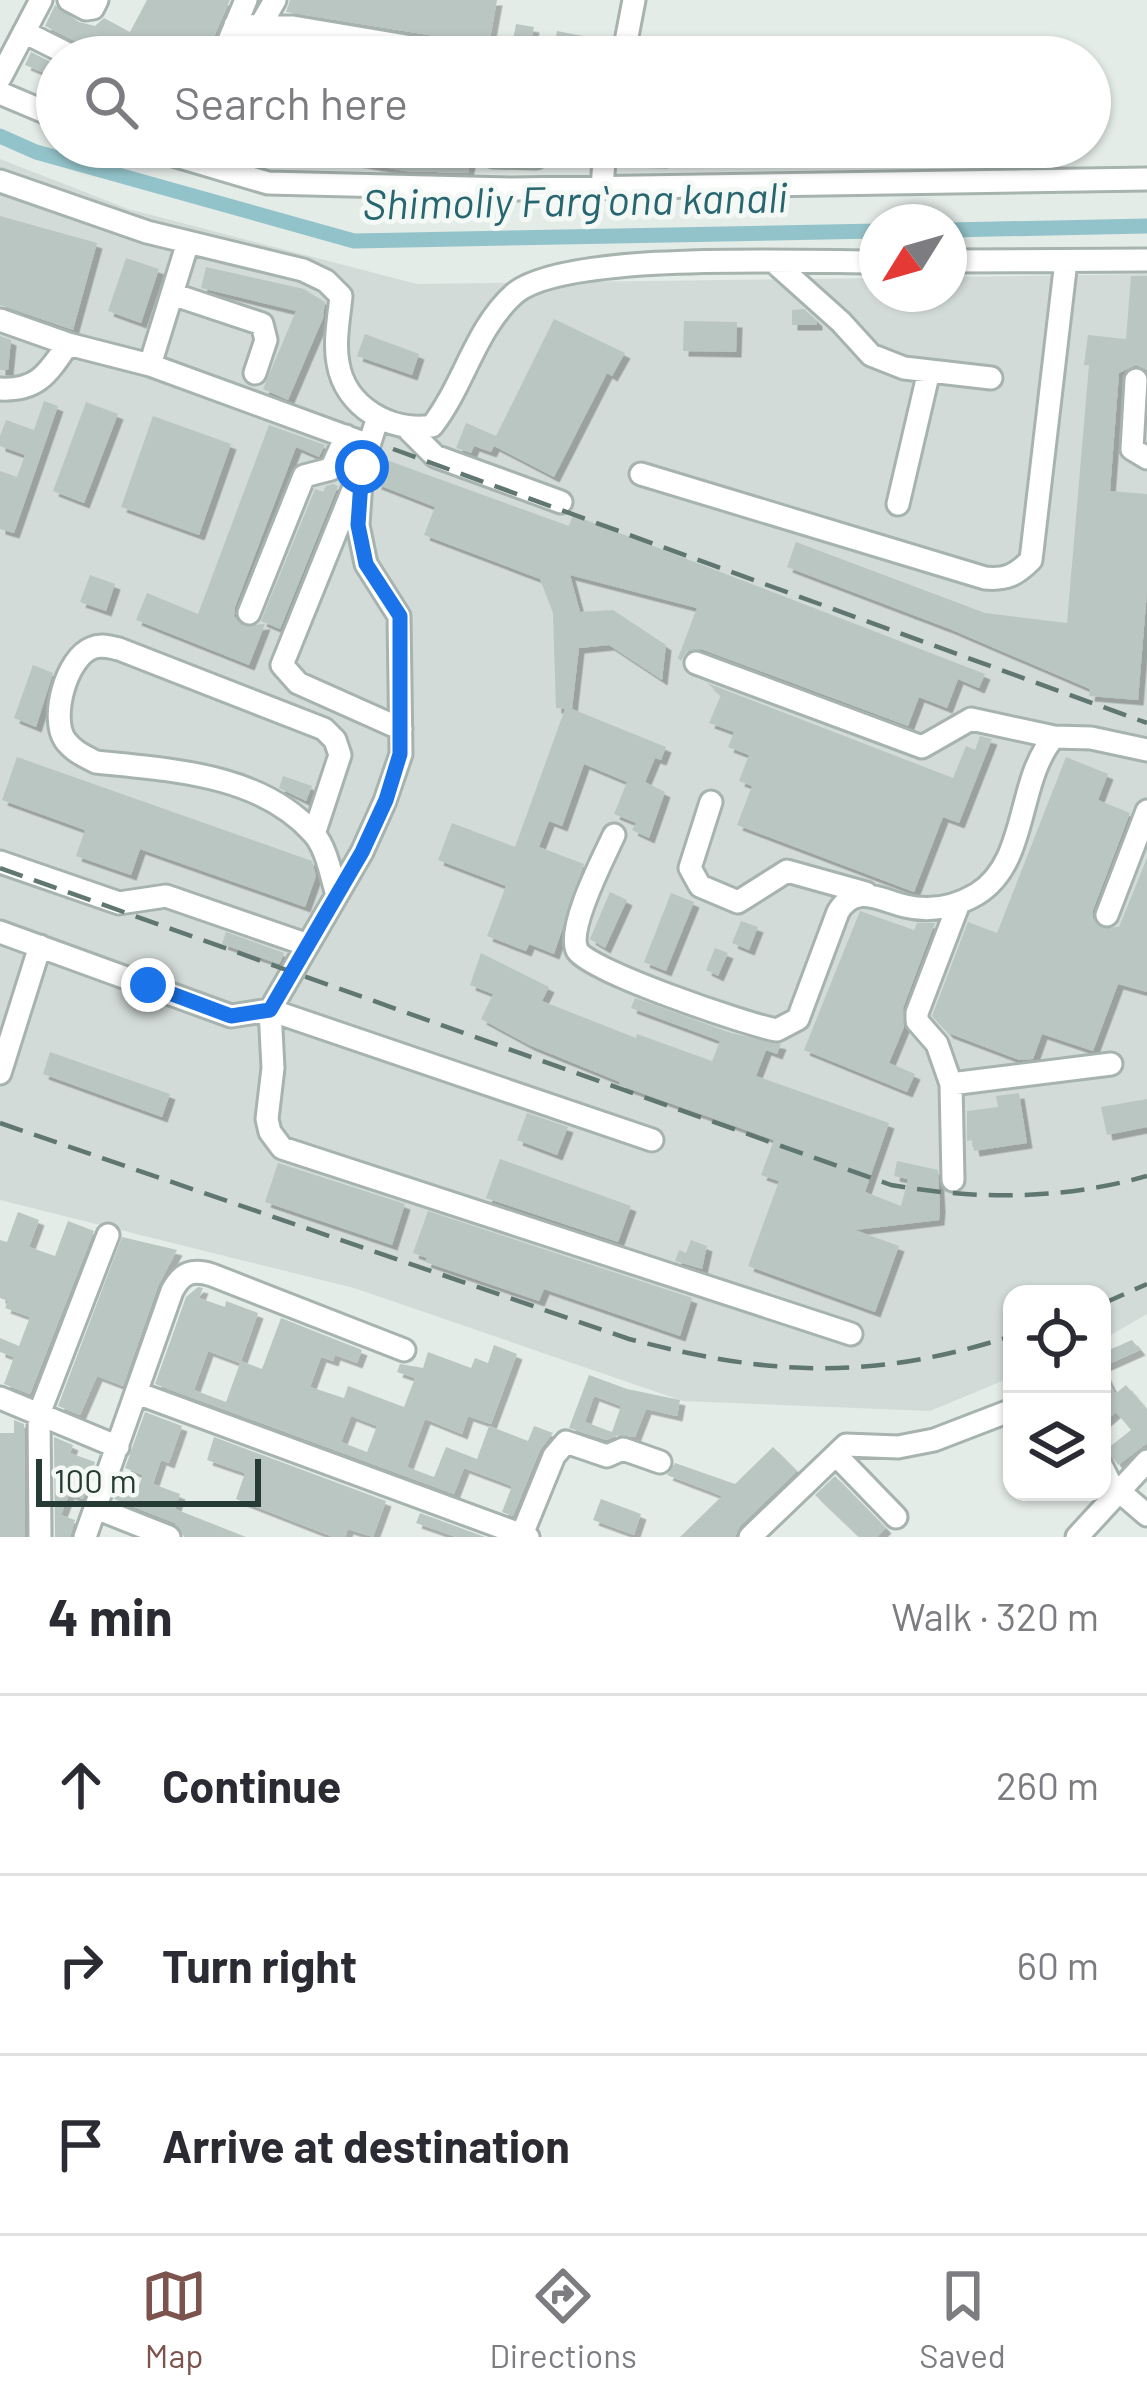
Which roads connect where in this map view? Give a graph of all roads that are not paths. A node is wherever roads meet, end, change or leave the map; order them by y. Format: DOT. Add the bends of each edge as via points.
graph roads {
  1 [pos="41,0"];
  2 [pos="69,0"];
  3 [pos="98,0"];
  4 [pos="246,0"];
  5 [pos="275,0"];
  6 [pos="634,0"];
  7 [pos="236,26"];
  8 [pos="259,28"];
  9 [pos="24,32"];
  10 [pos="231,36"];
  11 [pos="346,36"];
  12 [pos="627,36"];
  13 [pos="36,38"];
  14 [pos="0,78"];
  15 [pos="0,93"];
  16 [pos="36,108"];
  17 [pos="225,168"];
  18 [pos="492,168"];
  19 [pos="603,168"];
  20 [pos="1147,179"];
  21 [pos="0,181"];
  22 [pos="602,188"];
  23 [pos="490,189"];
  24 [pos="29,191"];
  25 [pos="18,215"];
  26 [pos="188,242"];
  27 [pos="1147,260"];
  28 [pos="1066,261"];
  29 [pos="774,262"];
  30 [pos="859,262"];
  31 [pos="967,262"];
  32 [pos="172,295"];
  33 [pos="0,320"];
  34 [pos="68,344"];
  35 [pos="150,365"];
  36 [pos="929,371"];
  37 [pos="255,373"];
  38 [pos="991,378"];
  39 [pos="1136,380"];
  40 [pos="0,389"];
  41 [pos="378,417"];
  42 [pos="409,430"];
  43 [pos="346,436"];
  44 [pos="369,445"];
  45 [pos="1147,458"];
  46 [pos="362,467"];
  47 [pos="641,473"];
  48 [pos="561,502"];
  49 [pos="898,504"];
  50 [pos="249,613"];
  51 [pos="696,663"];
  52 [pos="401,729"];
  53 [pos="1054,737"];
  54 [pos="1147,750"];
  55 [pos="711,802"];
  56 [pos="1147,811"];
  57 [pos="314,834"];
  58 [pos="614,835"];
  59 [pos="0,862"];
  60 [pos="337,895"];
  61 [pos="873,895"];
  62 [pos="959,903"];
  63 [pos="1107,914"];
  64 [pos="0,932"];
  65 [pos="308,945"];
  66 [pos="40,946"];
  67 [pos="270,1010"];
  68 [pos="1112,1064"];
  69 [pos="0,1073"];
  70 [pos="951,1084"];
  71 [pos="652,1140"];
  72 [pos="953,1180"];
  73 [pos="108,1235"];
  74 [pos="851,1334"];
  75 [pos="404,1350"];
  76 [pos="137,1394"];
  77 [pos="0,1398"];
  78 [pos="1003,1413"];
  79 [pos="39,1414"];
  80 [pos="118,1447"];
  81 [pos="836,1455"];
  82 [pos="1147,1461"];
  83 [pos="660,1462"];
  84 [pos="1111,1482"];
  85 [pos="1118,1493"];
  86 [pos="96,1508"];
  87 [pos="1147,1515"];
  88 [pos="896,1517"];
  89 [pos="525,1535"];
  90 [pos="40,1537"];
  91 [pos="85,1537"];
  92 [pos="169,1537"];
  93 [pos="750,1537"];
  94 [pos="1077,1537"];
  1 -- 9 [label="street"];
  2 -- 3 [label="street" via="86,9"];
  4 -- 7 [label="street"];
  5 -- 8 [label="street"];
  6 -- 12 [label="street"];
  7 -- 8 [label="street"];
  7 -- 10 [label="street"];
  8 -- 11 [label="street"];
  9 -- 13 [label="street"];
  9 -- 14 [label="street"];
  15 -- 16 [label="street"];
  17 -- 23 [label="street" via="268,183"];
  18 -- 23 [label="street"];
  19 -- 22 [label="street"];
  20 -- 22 [label="street"];
  21 -- 24 [label="street"];
  22 -- 23 [label="street"];
  24 -- 25 [label="street"];
  24 -- 26 [label="street"];
  26 -- 32 [label="street"];
  26 -- 41 [label="street" via="326,281 341,296 341,377"];
  27 -- 28 [label="street"];
  28 -- 31 [label="street"];
  28 -- 47 [label="street" via="1031,560 1018,573 985,578"];
  29 -- 30 [label="street"];
  29 -- 36 [label="street" via="871,356"];
  29 -- 42 [label="street" via="626,264 518,291 494,317 453,400 432,426"];
  32 -- 35 [label="street"];
  32 -- 37 [label="street" via="262,324 266,340"];
  33 -- 34 [label="street"];
  34 -- 35 [label="street"];
  34 -- 40 [label="street" via="42,381"];
  35 -- 43 [label="street"];
  36 -- 38 [label="street"];
  36 -- 49 [label="street"];
  39 -- 45 [label="street" via="1132,449"];
  41 -- 42 [label="street"];
  41 -- 44 [label="street"];
  42 -- 48 [label="street" via="435,456"];
  43 -- 44 [label="street"];
  43 -- 50 [label="street" via="331,469 304,476"];
  44 -- 46 [label="street"];
  46 -- 52 [label="street" via="358,525 366,564 400,616"];
  46 -- 52 [label="street" via="282,665 298,683"];
  51 -- 53 [label="street" via="922,747 971,718"];
  52 -- 60 [label="street" via="386,800"];
  53 -- 54 [label="street"];
  53 -- 62 [label="street" via="1040,753 1004,869"];
  55 -- 61 [label="street" via="690,868 700,886 738,902 788,872"];
  56 -- 63 [label="street"];
  57 -- 57 [label="street" via="237,783 96,762 76,752 57,719 85,650 119,649 324,729 340,755"];
  57 -- 60 [label="street"];
  58 -- 61 [label="street" via="574,934 577,953 767,1029 797,1019 843,903"];
  59 -- 65 [label="street" via="119,903 166,896"];
  60 -- 65 [label="street"];
  61 -- 62 [label="street" via="908,907"];
  62 -- 70 [label="street" via="916,1013"];
  64 -- 66 [label="street"];
  65 -- 67 [label="street"];
  66 -- 67 [label="street" via="231,1016"];
  66 -- 69 [label="street"];
  67 -- 71 [label="street"];
  67 -- 74 [label="street" via="267,1119 281,1148"];
  68 -- 70 [label="street"];
  70 -- 72 [label="street"];
  73 -- 79 [label="street"];
  75 -- 76 [label="street" via="191,1271 172,1291"];
  76 -- 80 [label="street"];
  76 -- 89 [label="street"];
  77 -- 79 [label="street"];
  78 -- 81 [label="street" via="934,1440 898,1447 852,1442"];
  79 -- 80 [label="street"];
  79 -- 90 [label="street"];
  80 -- 86 [label="street"];
  81 -- 88 [label="street"];
  81 -- 93 [label="street"];
  82 -- 85 [label="street"];
  83 -- 89 [label="street" via="566,1442"];
  84 -- 85 [label="street"];
  85 -- 87 [label="street"];
  85 -- 94 [label="street"];
  86 -- 91 [label="street"];
  86 -- 92 [label="street"];
}
